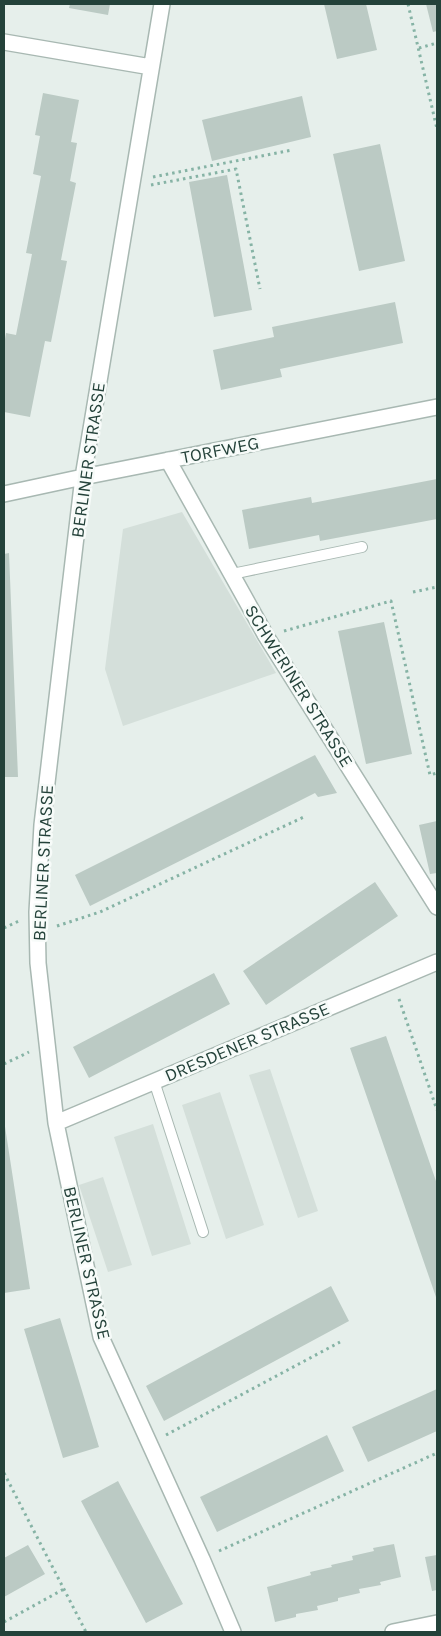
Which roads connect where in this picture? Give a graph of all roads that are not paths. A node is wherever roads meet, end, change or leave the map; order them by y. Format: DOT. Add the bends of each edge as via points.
graph roads {
  1 [pos="162,4"];
  2 [pos="4,42"];
  3 [pos="151,67"];
  4 [pos="437,407"];
  5 [pos="168,460"];
  6 [pos="83,477"];
  7 [pos="4,494"];
  8 [pos="362,547"];
  9 [pos="232,574"];
  10 [pos="437,907"];
  11 [pos="437,962"];
  12 [pos="154,1082"];
  13 [pos="56,1123"];
  14 [pos="202,1232"];
  15 [pos="437,1623"];
  16 [pos="233,1632"];
  17 [pos="393,1632"];
  1 -- 3 [label="street, BERLINER STRASSE"];
  2 -- 3 [label="street"];
  3 -- 6 [label="street, BERLINER STRASSE"];
  4 -- 5 [label="street, TORFWEG"];
  5 -- 6 [label="street, TORFWEG"];
  5 -- 9 [label="street, SCHWERINER STRASSE"];
  6 -- 7 [label="street, TORFWEG"];
  6 -- 13 [label="street, BERLINER STRASSE" via="42,825 37,933"];
  8 -- 9 [label="lane"];
  9 -- 10 [label="street, SCHWERINER STRASSE" via="266,636"];
  11 -- 12 [label="street, DRESDENER STRASSE"];
  12 -- 13 [label="street, DRESDENER STRASSE"];
  12 -- 14 [label="lane"];
  13 -- 16 [label="street, BERLINER STRASSE" via="101,1336"];
  15 -- 17 [label="street"];
}
